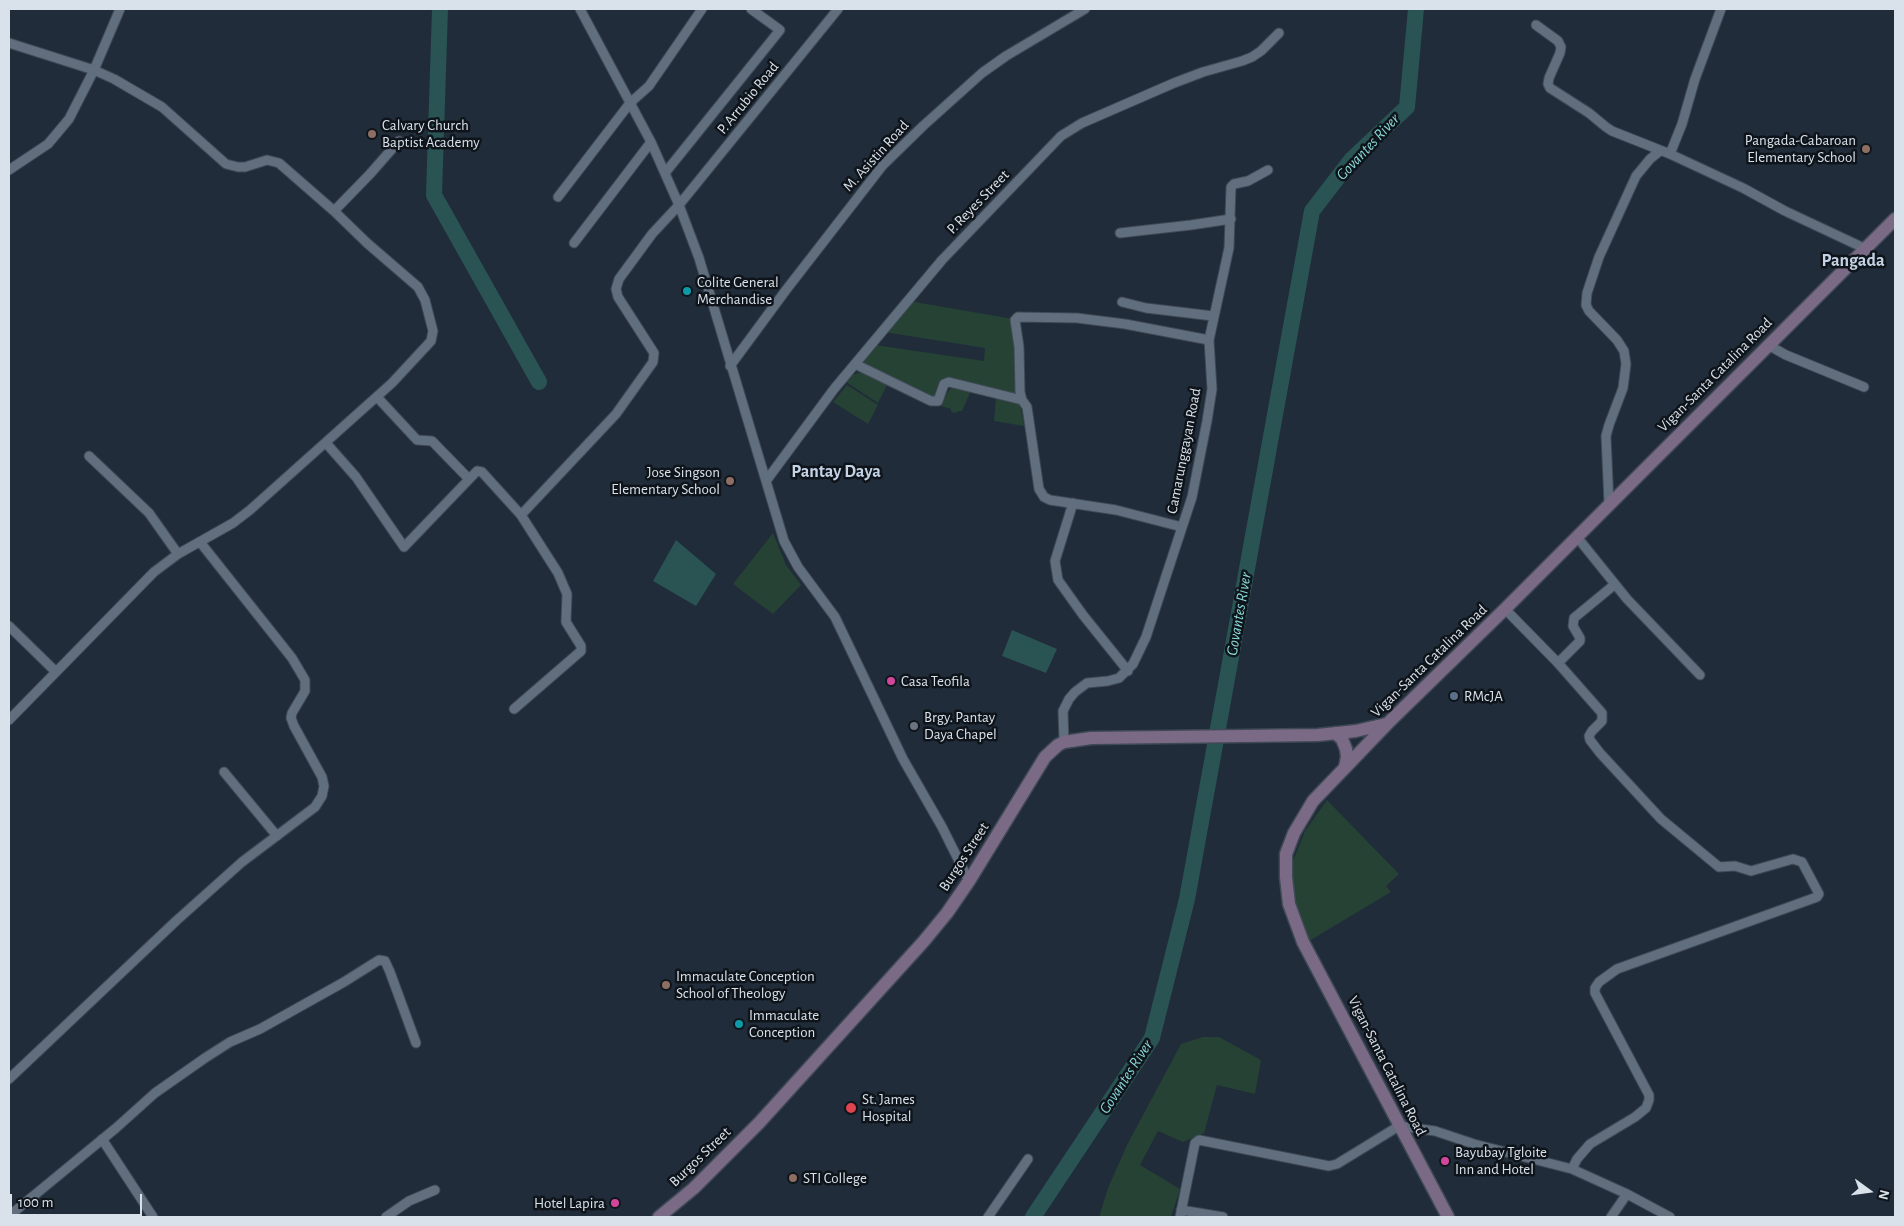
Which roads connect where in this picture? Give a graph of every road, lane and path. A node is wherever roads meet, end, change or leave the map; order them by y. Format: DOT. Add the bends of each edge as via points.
graph roads {
  1 [pos="120,9"];
  2 [pos="580,9"];
  3 [pos="702,9"];
  4 [pos="751,9"];
  5 [pos="838,9"];
  6 [pos="1085,9"];
  7 [pos="1722,9"];
  8 [pos="1536,25"];
  9 [pos="1279,32"];
  10 [pos="9,43"];
  11 [pos="94,70"];
  12 [pos="630,103"];
  13 [pos="399,140"];
  14 [pos="651,142"];
  15 [pos="1660,151"];
  16 [pos="1670,154"];
  17 [pos="9,170"];
  18 [pos="1268,170"];
  19 [pos="665,173"];
  20 [pos="558,197"];
  21 [pos="679,205"];
  22 [pos="334,211"];
  23 [pos="1231,219"];
  24 [pos="1895,219"];
  25 [pos="1120,233"];
  26 [pos="574,242"];
  27 [pos="1866,249"];
  28 [pos="1122,302"];
  29 [pos="1214,316"];
  30 [pos="1208,340"];
  31 [pos="1768,345"];
  32 [pos="855,364"];
  33 [pos="730,366"];
  34 [pos="1864,387"];
  35 [pos="377,397"];
  36 [pos="1022,400"];
  37 [pos="326,443"];
  38 [pos="89,456"];
  39 [pos="469,480"];
  40 [pos="766,481"];
  41 [pos="1072,503"];
  42 [pos="1609,504"];
  43 [pos="521,515"];
  44 [pos="1182,527"];
  45 [pos="1577,537"];
  46 [pos="200,542"];
  47 [pos="178,554"];
  48 [pos="1614,585"];
  49 [pos="1505,610"];
  50 [pos="9,626"];
  51 [pos="1558,663"];
  52 [pos="1128,670"];
  53 [pos="56,672"];
  54 [pos="1700,674"];
  55 [pos="514,710"];
  56 [pos="9,720"];
  57 [pos="1387,724"];
  58 [pos="1336,733"];
  59 [pos="1064,742"];
  60 [pos="1345,767"];
  61 [pos="224,772"];
  62 [pos="277,836"];
  63 [pos="969,881"];
  64 [pos="416,1044"];
  65 [pos="9,1079"];
  66 [pos="1399,1126"];
  67 [pos="102,1139"];
  68 [pos="1028,1160"];
  69 [pos="1572,1169"];
  70 [pos="435,1190"];
  71 [pos="1627,1194"];
  72 [pos="1180,1214"];
  73 [pos="9,1216"];
  74 [pos="153,1217"];
  75 [pos="386,1217"];
  76 [pos="659,1217"];
  77 [pos="988,1217"];
  78 [pos="1223,1217"];
  79 [pos="1448,1217"];
  80 [pos="1612,1217"];
  81 [pos="1670,1217"];
  1 -- 11 [label="street"];
  2 -- 12 [label="street"];
  3 -- 12 [label="street" via="649,86"];
  4 -- 19 [label="street" via="780,30"];
  5 -- 21 [label="street, P. Arrubio Road"];
  6 -- 33 [label="street, M. Asistin Road" via="982,73 922,126 838,222"];
  7 -- 16 [label="street"];
  8 -- 15 [label="street" via="1558,41 1561,47 1549,78 1550,88 1612,132"];
  9 -- 32 [label="street, P. Reyes Street" via="1252,57 1174,83 1067,131 942,260"];
  10 -- 11 [label="street"];
  11 -- 17 [label="street" via="65,126 48,144"];
  11 -- 22 [label="street" via="162,107 226,164 238,167 275,161"];
  12 -- 14 [label="street"];
  12 -- 20 [label="street"];
  13 -- 22 [label="street"];
  14 -- 19 [label="street"];
  14 -- 26 [label="street"];
  15 -- 16 [label="street"];
  15 -- 42 [label="street" via="1636,176 1599,257 1587,293 1589,312 1617,340 1624,351 1626,364 1624,388 1606,436"];
  16 -- 27 [label="street"];
  18 -- 23 [label="street, Camarunggayan Road" via="1232,186"];
  19 -- 21 [label="street"];
  21 -- 33 [label="street" via="699,258"];
  21 -- 43 [label="street, P. Arrubio Road" via="646,242 617,284 618,298 654,352 653,362 616,414"];
  22 -- 35 [label="street" via="418,287 434,331 431,341"];
  23 -- 25 [label="street"];
  23 -- 29 [label="street, Camarunggayan Road" via="1229,248"];
  24 -- 27 [label="main road, Vigan-Santa Catalina Road"];
  27 -- 31 [label="main road, Vigan-Santa Catalina Road"];
  28 -- 29 [label="street"];
  29 -- 30 [label="street, Camarunggayan Road"];
  30 -- 36 [label="street" via="1077,318 1018,317 1014,320"];
  30 -- 44 [label="street, Camarunggayan Road" via="1212,389 1192,497"];
  31 -- 34 [label="street"];
  31 -- 42 [label="main road, Vigan-Santa Catalina Road"];
  32 -- 36 [label="street" via="931,401 938,401 944,384 949,382"];
  32 -- 40 [label="street, P. Reyes Street"];
  33 -- 40 [label="street"];
  35 -- 37 [label="street"];
  35 -- 39 [label="street" via="417,440 432,441"];
  36 -- 41 [label="street" via="1027,408 1040,493 1047,499"];
  37 -- 39 [label="street" via="356,478 404,547"];
  37 -- 46 [label="street" via="250,510"];
  38 -- 47 [label="street" via="148,513"];
  39 -- 43 [label="street" via="477,471 482,472"];
  40 -- 63 [label="street" via="790,554 835,617 903,759"];
  41 -- 44 [label="street" via="1116,510"];
  41 -- 52 [label="street" via="1055,561 1058,580"];
  42 -- 45 [label="main road, Vigan-Santa Catalina Road"];
  43 -- 55 [label="street" via="558,573 567,594 566,622 581,651"];
  44 -- 52 [label="street, Camarunggayan Road" via="1141,651"];
  45 -- 48 [label="street"];
  45 -- 49 [label="main road, Vigan-Santa Catalina Road"];
  46 -- 47 [label="street"];
  46 -- 62 [label="street" via="292,658 305,680 305,691 292,718 322,777 324,790 315,807"];
  47 -- 53 [label="street" via="154,572"];
  48 -- 51 [label="street" via="1574,618 1573,626 1580,641"];
  48 -- 54 [label="street"];
  49 -- 51 [label="street"];
  49 -- 57 [label="main road, Vigan-Santa Catalina Road"];
  50 -- 53 [label="street"];
  51 -- 69 [label="street" via="1602,713 1602,721 1590,734 1590,740 1661,818 1719,867 1736,866 1752,871 1793,859 1802,862 1819,894 1617,970 1599,982 1595,993 1649,1100 1636,1117 1590,1144"];
  52 -- 59 [label="street" via="1114,680 1087,683 1075,692 1063,712"];
  53 -- 56 [label="street"];
  57 -- 58 [label="main road, Burgos Street"];
  57 -- 60 [label="main road, Vigan-Santa Catalina Road"];
  58 -- 59 [label="main road, Burgos Street" via="1091,738"];
  58 -- 60 [label="main road" via="1346,748"];
  59 -- 63 [label="main road, Burgos Street" via="1045,756"];
  60 -- 66 [label="main road, Vigan-Santa Catalina Road" via="1313,801 1294,833 1286,854 1289,904 1303,942"];
  61 -- 62 [label="street"];
  62 -- 65 [label="street" via="242,862 176,921"];
  63 -- 76 [label="main road, Burgos Street" via="924,941 759,1123 694,1188"];
  64 -- 67 [label="street" via="390,972 385,961 379,960 205,1058 154,1093"];
  66 -- 69 [label="street" via="1435,1131"];
  66 -- 72 [label="street" via="1329,1166 1199,1140 1195,1143"];
  66 -- 79 [label="main road, Vigan-Santa Catalina Road"];
  67 -- 73 [label="street"];
  67 -- 74 [label="street"];
  68 -- 77 [label="street"];
  69 -- 71 [label="street"];
  70 -- 75 [label="street"];
  71 -- 80 [label="street"];
  71 -- 81 [label="street"];
  72 -- 78 [label="street"];
}
